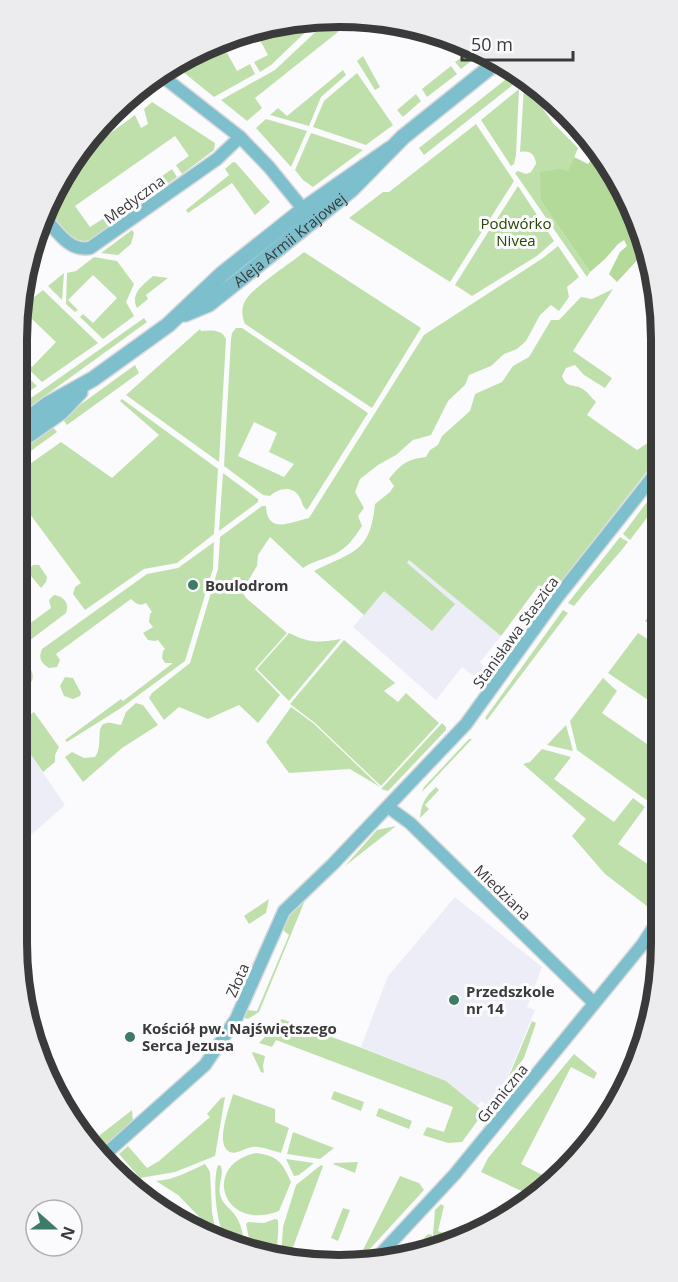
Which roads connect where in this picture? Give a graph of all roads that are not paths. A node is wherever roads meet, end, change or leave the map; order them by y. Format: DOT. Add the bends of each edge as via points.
graph roads {
  1 [pos="491,67"];
  2 [pos="167,80"];
  3 [pos="240,137"];
  4 [pos="308,215"];
  5 [pos="50,223"];
  6 [pos="93,379"];
  7 [pos="27,420"];
  8 [pos="27,436"];
  9 [pos="651,479"];
  10 [pos="388,807"];
  11 [pos="651,932"];
  12 [pos="648,937"];
  13 [pos="651,937"];
  14 [pos="594,1003"];
  15 [pos="107,1152"];
  16 [pos="383,1252"];
  1 -- 4 [label="street, Aleja Armii Krajowej"];
  2 -- 3 [label="street"];
  3 -- 4 [label="street"];
  3 -- 5 [label="street, Medyczna" via="217,159 90,248 68,243"];
  4 -- 6 [label="street, Aleja Armii Krajowej" via="208,304 180,316"];
  6 -- 7 [label="street, Aleja Armii Krajowej"];
  6 -- 8 [label="street, Aleja Armii Krajowej" via="61,412"];
  9 -- 10 [label="street, Stanisława Staszica" via="556,599 466,724"];
  10 -- 14 [label="street, Miedziana" via="410,823"];
  10 -- 15 [label="street, Złota" via="284,911 236,1019 205,1065"];
  11 -- 12 [label="street, Graniczna"];
  12 -- 13 [label="street"];
  12 -- 14 [label="street, Graniczna"];
  14 -- 16 [label="street, Graniczna" via="455,1174"];
}
